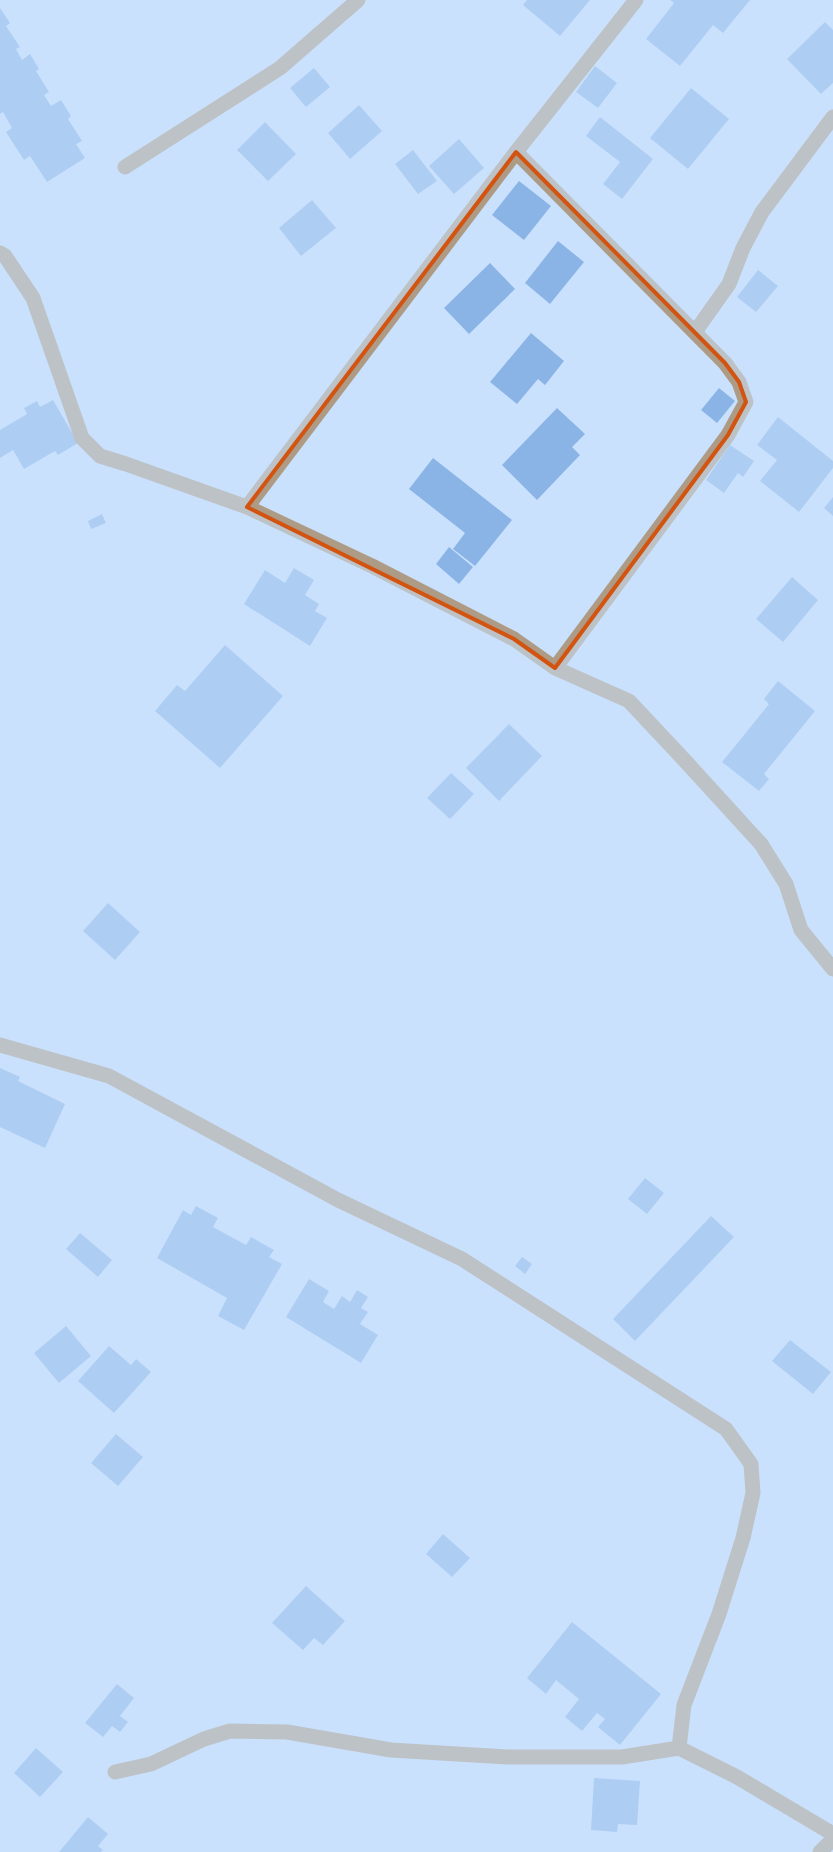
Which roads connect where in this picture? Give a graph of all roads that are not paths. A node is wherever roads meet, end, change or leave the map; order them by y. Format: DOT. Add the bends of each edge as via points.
graph roads {
  1 [pos="358,0"];
  2 [pos="636,0"];
  3 [pos="833,117"];
  4 [pos="516,152"];
  5 [pos="125,167"];
  6 [pos="0,253"];
  7 [pos="695,332"];
  8 [pos="247,507"];
  9 [pos="556,668"];
  10 [pos="833,969"];
  11 [pos="0,1045"];
  12 [pos="679,1748"];
  13 [pos="114,1772"];
  14 [pos="833,1834"];
  15 [pos="833,1839"];
  16 [pos="820,1852"];
  1 -- 5 [label="street" via="280,68"];
  2 -- 4 [label="street"];
  3 -- 7 [label="street" via="762,212 729,284"];
  4 -- 7 [label="street"];
  4 -- 8 [label="street"];
  6 -- 8 [label="street" via="6,256 33,298 82,438 100,456"];
  7 -- 9 [label="street" via="740,382 746,402 728,435"];
  8 -- 9 [label="street" via="372,566 514,640"];
  9 -- 10 [label="street" via="629,701 688,764 761,844 786,884 801,930"];
  11 -- 12 [label="street" via="109,1076 338,1200 462,1259 726,1430 751,1464 753,1493 743,1538 719,1614 684,1705"];
  12 -- 13 [label="street" via="622,1757 507,1757 390,1750 287,1732 230,1730 151,1764"];
  12 -- 14 [label="street" via="737,1777"];
  15 -- 16 [label="street"];
}
